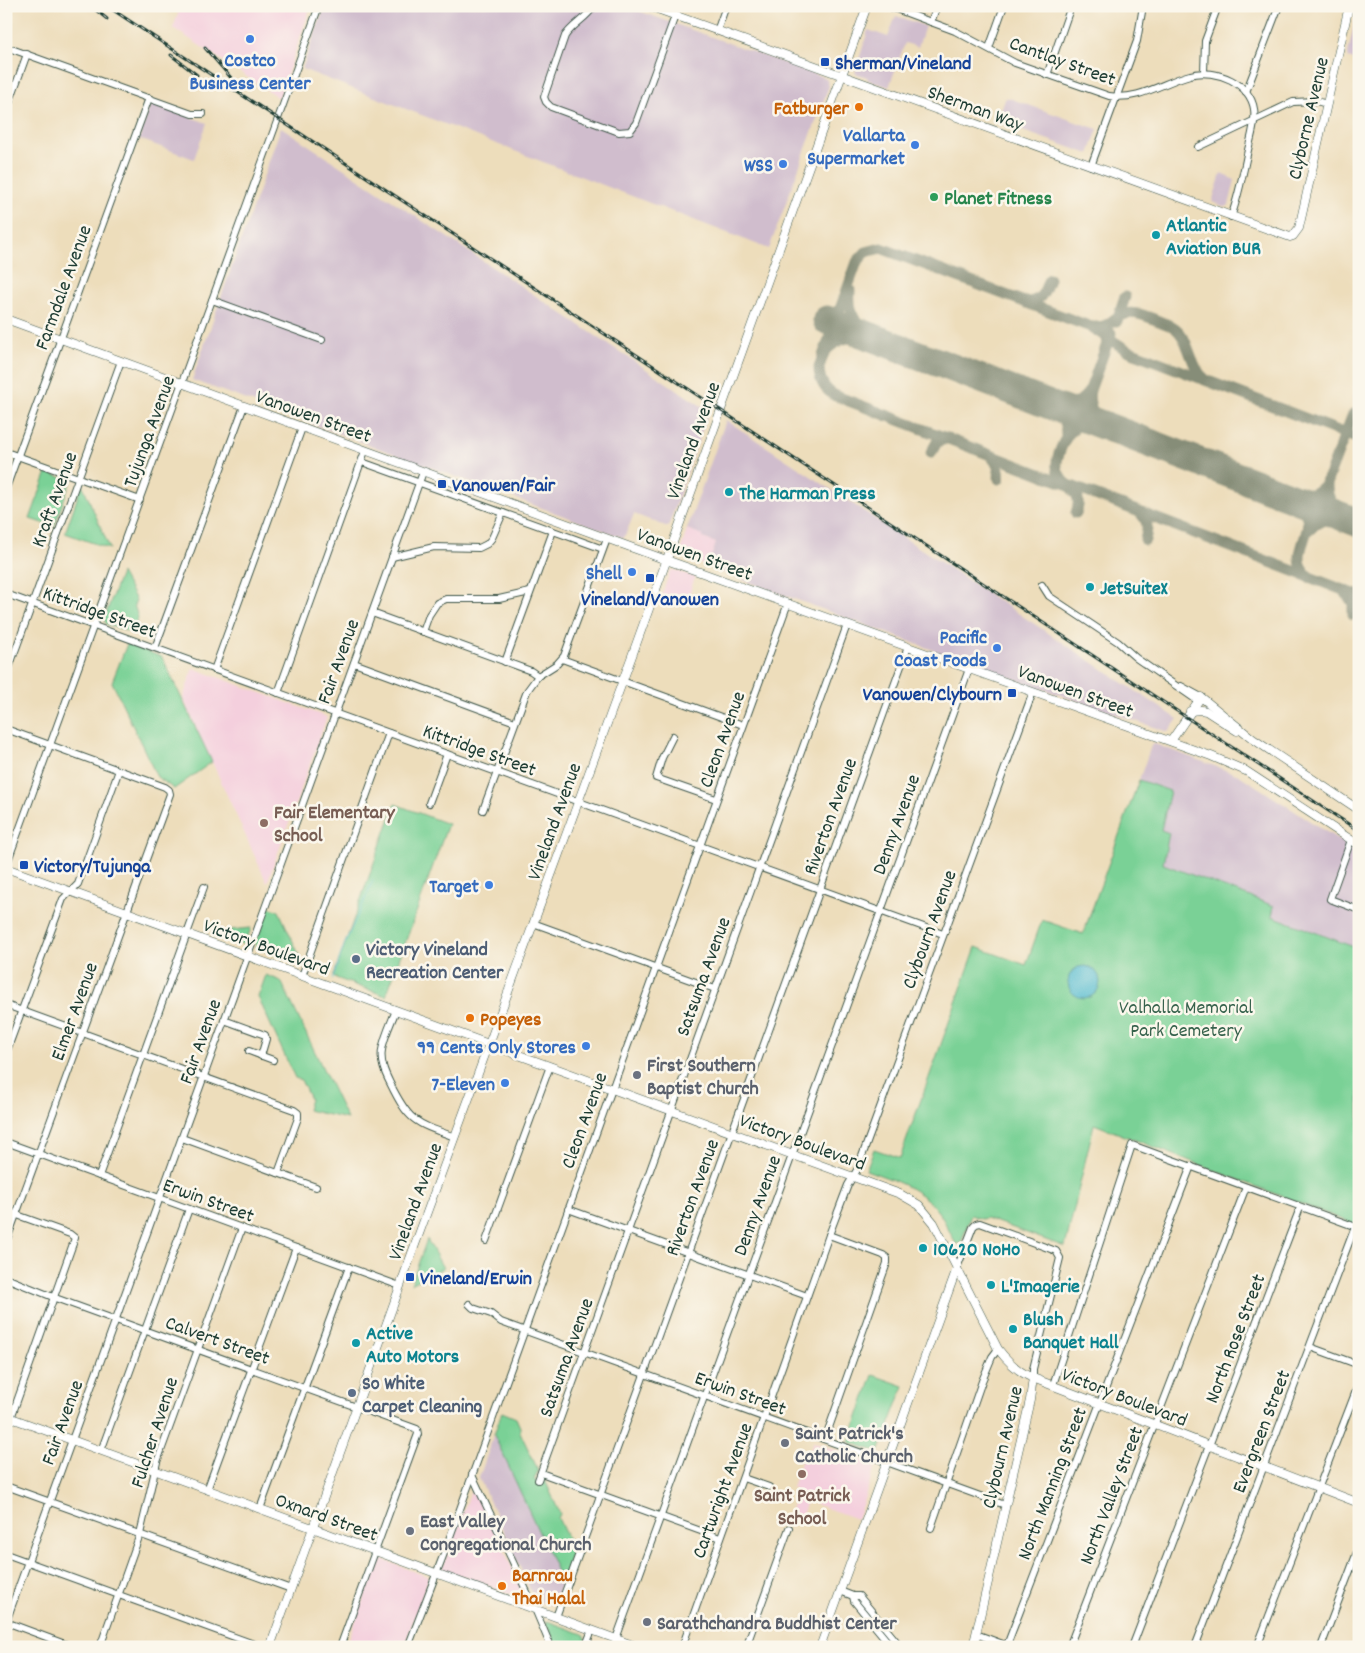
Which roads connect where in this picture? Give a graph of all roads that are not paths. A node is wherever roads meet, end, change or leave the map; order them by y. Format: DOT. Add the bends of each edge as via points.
graph roads {
  1 [pos="319,6"];
  2 [pos="594,6"];
  3 [pos="649,6"];
  4 [pos="726,6"];
  5 [pos="867,6"];
  6 [pos="888,6"];
  7 [pos="937,6"];
  8 [pos="1004,6"];
  9 [pos="1072,6"];
  10 [pos="1143,6"];
  11 [pos="1218,6"];
  12 [pos="1278,6"];
  13 [pos="1350,6"];
  14 [pos="675,16"];
  15 [pos="931,22"];
  16 [pos="717,31"];
  17 [pos="6,46"];
  18 [pos="989,48"];
  19 [pos="27,54"];
  20 [pos="1204,73"];
  21 [pos="1047,75"];
  22 [pos="842,76"];
  23 [pos="1246,92"];
  24 [pos="149,98"];
  25 [pos="1117,98"];
  26 [pos="1327,104"];
  27 [pos="6,112"];
  28 [pos="203,114"];
  29 [pos="1255,120"];
  30 [pos="1198,147"];
  31 [pos="1091,166"];
  32 [pos="1231,217"];
  33 [pos="1293,236"];
  34 [pos="212,300"];
  35 [pos="6,319"];
  36 [pos="60,339"];
  37 [pos="322,340"];
  38 [pos="121,361"];
  39 [pos="182,383"];
  40 [pos="244,406"];
  41 [pos="302,428"];
  42 [pos="365,451"];
  43 [pos="6,452"];
  44 [pos="18,456"];
  45 [pos="362,462"];
  46 [pos="423,472"];
  47 [pos="78,478"];
  48 [pos="419,483"];
  49 [pos="6,488"];
  50 [pos="140,500"];
  51 [pos="502,513"];
  52 [pos="553,531"];
  53 [pos="607,539"];
  54 [pos="603,549"];
  55 [pos="392,557"];
  56 [pos="666,560"];
  57 [pos="1042,585"];
  58 [pos="530,592"];
  59 [pos="6,594"];
  60 [pos="33,604"];
  61 [pos="788,604"];
  62 [pos="372,613"];
  63 [pos="847,625"];
  64 [pos="94,626"];
  65 [pos="423,632"];
  66 [pos="908,647"];
  67 [pos="155,648"];
  68 [pos="562,659"];
  69 [pos="505,662"];
  70 [pos="354,664"];
  71 [pos="969,669"];
  72 [pos="214,670"];
  73 [pos="6,676"];
  74 [pos="538,676"];
  75 [pos="622,681"];
  76 [pos="1033,692"];
  77 [pos="278,693"];
  78 [pos="1199,699"];
  79 [pos="1190,711"];
  80 [pos="336,714"];
  81 [pos="515,722"];
  82 [pos="743,725"];
  83 [pos="6,729"];
  84 [pos="1237,731"];
  85 [pos="389,733"];
  86 [pos="673,736"];
  87 [pos="1253,739"];
  88 [pos="1170,741"];
  89 [pos="50,745"];
  90 [pos="446,754"];
  91 [pos="119,770"];
  92 [pos="497,772"];
  93 [pos="716,800"];
  94 [pos="577,801"];
  95 [pos="428,803"];
  96 [pos="483,810"];
  97 [pos="1359,810"];
  98 [pos="1351,840"];
  99 [pos="1359,845"];
  100 [pos="699,846"];
  101 [pos="6,867"];
  102 [pos="758,868"];
  103 [pos="204,887"];
  104 [pos="820,890"];
  105 [pos="70,892"];
  106 [pos="1359,910"];
  107 [pos="127,912"];
  108 [pos="880,912"];
  109 [pos="533,923"];
  110 [pos="186,934"];
  111 [pos="943,934"];
  112 [pos="247,956"];
  113 [pos="655,967"];
  114 [pos="302,976"];
  115 [pos="715,989"];
  116 [pos="6,1006"];
  117 [pos="396,1010"];
  118 [pos="22,1011"];
  119 [pos="224,1020"];
  120 [pos="82,1033"];
  121 [pos="489,1044"];
  122 [pos="249,1051"];
  123 [pos="6,1053"];
  124 [pos="142,1055"];
  125 [pos="261,1056"];
  126 [pos="273,1060"];
  127 [pos="550,1066"];
  128 [pos="204,1077"];
  129 [pos="611,1088"];
  130 [pos="671,1110"];
  131 [pos="731,1132"];
  132 [pos="455,1137"];
  133 [pos="182,1138"];
  134 [pos="6,1142"];
  135 [pos="39,1154"];
  136 [pos="792,1154"];
  137 [pos="1191,1166"];
  138 [pos="278,1173"];
  139 [pos="99,1176"];
  140 [pos="853,1176"];
  141 [pos="316,1187"];
  142 [pos="1246,1187"];
  143 [pos="160,1198"];
  144 [pos="1300,1208"];
  145 [pos="189,1209"];
  146 [pos="568,1210"];
  147 [pos="6,1211"];
  148 [pos="16,1215"];
  149 [pos="242,1228"];
  150 [pos="1357,1228"];
  151 [pos="627,1231"];
  152 [pos="829,1235"];
  153 [pos="486,1241"];
  154 [pos="6,1242"];
  155 [pos="296,1248"];
  156 [pos="687,1253"];
  157 [pos="349,1267"];
  158 [pos="957,1268"];
  159 [pos="748,1275"];
  160 [pos="6,1278"];
  161 [pos="400,1286"];
  162 [pos="950,1288"];
  163 [pos="967,1288"];
  164 [pos="806,1296"];
  165 [pos="54,1297"];
  166 [pos="469,1304"];
  167 [pos="116,1320"];
  168 [pos="145,1330"];
  169 [pos="525,1330"];
  170 [pos="1310,1346"];
  171 [pos="198,1349"];
  172 [pos="998,1349"];
  173 [pos="584,1352"];
  174 [pos="1359,1365"];
  175 [pos="251,1369"];
  176 [pos="644,1373"];
  177 [pos="1033,1378"];
  178 [pos="1359,1383"];
  179 [pos="1053,1386"];
  180 [pos="304,1388"];
  181 [pos="704,1396"];
  182 [pos="1099,1403"];
  183 [pos="358,1408"];
  184 [pos="9,1417"];
  185 [pos="764,1418"];
  186 [pos="1155,1424"];
  187 [pos="825,1439"];
  188 [pos="72,1440"];
  189 [pos="1210,1446"];
  190 [pos="101,1451"];
  191 [pos="886,1462"];
  192 [pos="1264,1467"];
  193 [pos="155,1471"];
  194 [pos="472,1475"];
  195 [pos="743,1478"];
  196 [pos="945,1484"];
  197 [pos="6,1486"];
  198 [pos="1319,1487"];
  199 [pos="769,1488"];
  200 [pos="208,1490"];
  201 [pos="599,1495"];
  202 [pos="50,1502"];
  203 [pos="1359,1502"];
  204 [pos="1005,1505"];
  205 [pos="260,1509"];
  206 [pos="660,1517"];
  207 [pos="789,1528"];
  208 [pos="931,1528"];
  209 [pos="314,1529"];
  210 [pos="140,1534"];
  211 [pos="720,1538"];
  212 [pos="1359,1547"];
  213 [pos="375,1551"];
  214 [pos="6,1554"];
  215 [pos="28,1562"];
  216 [pos="436,1573"];
  217 [pos="291,1589"];
  218 [pos="840,1591"];
  219 [pos="119,1595"];
  220 [pos="853,1596"];
  221 [pos="535,1609"];
  222 [pos="556,1617"];
  223 [pos="6,1622"];
  224 [pos="592,1630"];
  225 [pos="976,1634"];
  226 [pos="616,1639"];
  227 [pos="1009,1646"];
  228 [pos="73,1647"];
  229 [pos="100,1647"];
  230 [pos="262,1647"];
  231 [pos="270,1647"];
  232 [pos="340,1647"];
  233 [pos="408,1647"];
  234 [pos="550,1647"];
  235 [pos="591,1647"];
  236 [pos="638,1647"];
  237 [pos="682,1647"];
  238 [pos="746,1647"];
  239 [pos="820,1647"];
  240 [pos="892,1647"];
  241 [pos="901,1647"];
  242 [pos="973,1647"];
  243 [pos="1069,1647"];
  244 [pos="1132,1647"];
  245 [pos="1195,1647"];
  246 [pos="1257,1647"];
  247 [pos="1321,1647"];
  1 -- 34 [label="street, Tujunga Avenue"];
  2 -- 14 [label="street" via="566,36 545,92 546,102 551,107 619,132 630,131 636,123"];
  3 -- 14 [label="main road, Sherman Way"];
  4 -- 16 [label="street"];
  5 -- 22 [label="main road, Vineland Avenue"];
  6 -- 15 [label="street, Cantlay Street"];
  7 -- 15 [label="street"];
  8 -- 18 [label="street"];
  9 -- 21 [label="street"];
  10 -- 25 [label="street" via="1137,41"];
  11 -- 20 [label="street" via="1205,40"];
  12 -- 23 [label="street"];
  13 -- 26 [label="main road, Clyborne Avenue"];
  14 -- 16 [label="main road, Sherman Way"];
  15 -- 18 [label="street, Cantlay Street"];
  16 -- 22 [label="main road, Sherman Way"];
  17 -- 19 [label="street"];
  18 -- 21 [label="street, Cantlay Street" via="1015,63"];
  19 -- 24 [label="street"];
  19 -- 27 [label="street"];
  20 -- 23 [label="street" via="1227,78"];
  20 -- 25 [label="street, Cantlay Street" via="1191,74 1142,94"];
  21 -- 25 [label="street, Cantlay Street"];
  22 -- 31 [label="main road, Sherman Way"];
  22 -- 56 [label="main road, Vineland Avenue"];
  23 -- 29 [label="street" via="1251,98"];
  24 -- 28 [label="street" via="192,114"];
  24 -- 36 [label="street, Farmdale Avenue"];
  25 -- 31 [label="street"];
  26 -- 29 [label="street" via="1293,102"];
  26 -- 33 [label="main road, Clyborne Avenue" via="1299,228"];
  29 -- 30 [label="street"];
  29 -- 32 [label="street"];
  31 -- 32 [label="main road, Sherman Way"];
  32 -- 33 [label="main road, Sherman Way" via="1281,235"];
  34 -- 37 [label="street"];
  34 -- 39 [label="street, Tujunga Avenue"];
  35 -- 36 [label="main road, Vanowen Street"];
  36 -- 38 [label="main road, Vanowen Street"];
  36 -- 44 [label="street, Farmdale Avenue"];
  38 -- 39 [label="main road, Vanowen Street"];
  38 -- 47 [label="street, Kraft Avenue"];
  39 -- 40 [label="main road, Vanowen Street"];
  39 -- 50 [label="street, Tujunga Avenue"];
  40 -- 41 [label="main road, Vanowen Street"];
  40 -- 67 [label="street"];
  41 -- 42 [label="main road, Vanowen Street"];
  41 -- 72 [label="street"];
  42 -- 45 [label="street"];
  42 -- 46 [label="main road, Vanowen Street"];
  43 -- 44 [label="street"];
  44 -- 47 [label="street"];
  44 -- 49 [label="street, Farmdale Avenue"];
  45 -- 48 [label="street, Vanowen Street"];
  45 -- 77 [label="street"];
  46 -- 48 [label="street, Fair Avenue"];
  46 -- 53 [label="main road, Vanowen Street"];
  47 -- 50 [label="street"];
  47 -- 60 [label="street, Kraft Avenue"];
  48 -- 51 [label="street, Vanowen Street"];
  48 -- 55 [label="street, Fair Avenue"];
  50 -- 64 [label="street, Tujunga Avenue"];
  51 -- 52 [label="street, Vanowen Street"];
  51 -- 55 [label="street" via="492,538 479,548 434,547"];
  52 -- 54 [label="street, Vanowen Street"];
  52 -- 58 [label="street"];
  53 -- 54 [label="street"];
  53 -- 56 [label="main road, Vanowen Street"];
  54 -- 68 [label="street"];
  55 -- 62 [label="street, Fair Avenue"];
  56 -- 61 [label="main road, Vanowen Street"];
  56 -- 75 [label="main road, Vineland Avenue"];
  57 -- 78 [label="street" via="1049,596"];
  58 -- 65 [label="street" via="499,598 446,599 437,603"];
  58 -- 69 [label="street"];
  59 -- 60 [label="street, Kittridge Street"];
  60 -- 64 [label="street, Kittridge Street"];
  60 -- 73 [label="street, Kraft Avenue"];
  61 -- 63 [label="main road, Vanowen Street"];
  61 -- 82 [label="street, Cleon Avenue"];
  62 -- 65 [label="street"];
  62 -- 70 [label="street, Fair Avenue"];
  63 -- 66 [label="main road, Vanowen Street"];
  63 -- 102 [label="street, Satsuma Avenue"];
  64 -- 67 [label="street, Kittridge Street"];
  64 -- 89 [label="street, Tujunga Avenue"];
  65 -- 69 [label="street"];
  66 -- 71 [label="main road, Vanowen Street"];
  66 -- 104 [label="street, Riverton Avenue"];
  67 -- 72 [label="street, Kittridge Street"];
  68 -- 74 [label="street"];
  68 -- 75 [label="street"];
  69 -- 74 [label="street"];
  70 -- 80 [label="street, Fair Avenue"];
  70 -- 81 [label="street"];
  71 -- 76 [label="main road, Vanowen Street"];
  71 -- 108 [label="street, Denny Avenue"];
  72 -- 77 [label="street, Kittridge Street"];
  74 -- 81 [label="street" via="527,691"];
  75 -- 82 [label="street"];
  75 -- 94 [label="main road, Vineland Avenue"];
  76 -- 88 [label="main road, Vanowen Street"];
  76 -- 111 [label="street, Clybourn Avenue"];
  77 -- 80 [label="street, Kittridge Street"];
  78 -- 79 [label="main road"];
  78 -- 84 [label="main road"];
  78 -- 87 [label="main road"];
  79 -- 84 [label="main road" via="1206,711"];
  79 -- 88 [label="main road"];
  80 -- 85 [label="street, Kittridge Street"];
  80 -- 112 [label="street, Fair Avenue"];
  81 -- 92 [label="street"];
  82 -- 93 [label="street, Cleon Avenue"];
  83 -- 89 [label="street"];
  84 -- 87 [label="main road"];
  85 -- 90 [label="street, Kittridge Street"];
  85 -- 114 [label="street"];
  86 -- 93 [label="street" via="656,778"];
  87 -- 97 [label="main road"];
  88 -- 98 [label="main road, Vanowen Street" via="1246,771"];
  89 -- 91 [label="street"];
  89 -- 101 [label="street, Tujunga Avenue"];
  90 -- 92 [label="street, Kittridge Street"];
  90 -- 95 [label="street"];
  91 -- 105 [label="street" via="78,884"];
  91 -- 107 [label="street, Elmer Avenue" via="165,787 170,794"];
  92 -- 94 [label="street, Kittridge Street"];
  92 -- 96 [label="street"];
  93 -- 100 [label="street, Cleon Avenue"];
  94 -- 100 [label="street, Kittridge Street"];
  94 -- 109 [label="main road, Vineland Avenue"];
  98 -- 99 [label="main road, Vanowen Street"];
  98 -- 106 [label="street" via="1330,899"];
  100 -- 102 [label="street, Kittridge Street"];
  100 -- 113 [label="street, Cleon Avenue"];
  101 -- 105 [label="main road, Victory Boulevard"];
  102 -- 104 [label="street, Kittridge Street"];
  102 -- 115 [label="street, Satsuma Avenue"];
  103 -- 110 [label="street"];
  104 -- 108 [label="street, Kittridge Street"];
  104 -- 131 [label="street, Riverton Avenue"];
  105 -- 107 [label="main road, Victory Boulevard"];
  105 -- 118 [label="street" via="63,898"];
  107 -- 110 [label="main road, Victory Boulevard"];
  107 -- 120 [label="street, Elmer Avenue"];
  108 -- 111 [label="street, Kittridge Street"];
  108 -- 136 [label="street, Denny Avenue"];
  109 -- 113 [label="street"];
  109 -- 121 [label="main road, Vineland Avenue"];
  110 -- 112 [label="main road, Victory Boulevard"];
  110 -- 124 [label="street"];
  111 -- 140 [label="street, Clybourn Avenue" via="858,1170"];
  112 -- 114 [label="main road, Victory Boulevard"];
  112 -- 119 [label="street, Fair Avenue"];
  113 -- 115 [label="street"];
  113 -- 129 [label="street, Cleon Avenue"];
  114 -- 117 [label="main road, Victory Boulevard"];
  115 -- 130 [label="street, Satsuma Avenue"];
  116 -- 118 [label="street"];
  117 -- 121 [label="main road, Victory Boulevard"];
  117 -- 132 [label="street" via="382,1052 384,1070 403,1109 411,1118"];
  118 -- 120 [label="street"];
  118 -- 123 [label="street"];
  119 -- 125 [label="street" via="265,1035"];
  119 -- 128 [label="street, Fair Avenue"];
  120 -- 124 [label="street"];
  120 -- 135 [label="street, Elmer Avenue"];
  121 -- 127 [label="main road, Victory Boulevard"];
  121 -- 132 [label="main road, Vineland Avenue"];
  122 -- 125 [label="street"];
  124 -- 128 [label="street"];
  124 -- 139 [label="street"];
  125 -- 126 [label="street"];
  127 -- 129 [label="main road, Victory Boulevard"];
  127 -- 153 [label="street"];
  128 -- 133 [label="street, Fair Avenue"];
  128 -- 138 [label="street" via="298,1113"];
  129 -- 130 [label="main road, Victory Boulevard"];
  129 -- 146 [label="street, Cleon Avenue"];
  130 -- 131 [label="main road, Victory Boulevard"];
  130 -- 151 [label="street, Satsuma Avenue"];
  131 -- 136 [label="main road, Victory Boulevard"];
  131 -- 156 [label="street, Riverton Avenue"];
  132 -- 161 [label="main road, Vineland Avenue"];
  133 -- 138 [label="street"];
  133 -- 143 [label="street, Fair Avenue"];
  134 -- 135 [label="street, Erwin Street"];
  135 -- 139 [label="street, Erwin Street"];
  135 -- 148 [label="street, Elmer Avenue"];
  136 -- 140 [label="main road, Victory Boulevard"];
  136 -- 159 [label="street, Denny Avenue"];
  137 -- 142 [label="street"];
  137 -- 179 [label="street" via="1132,1145"];
  137 -- 182 [label="street, North Manning Street"];
  138 -- 141 [label="street"];
  139 -- 143 [label="street, Erwin Street"];
  140 -- 152 [label="street, Cartwright Avenue"];
  140 -- 158 [label="main road, Victory Boulevard" via="919,1205 934,1223"];
  142 -- 144 [label="street"];
  142 -- 186 [label="street, North Valley Street"];
  143 -- 145 [label="street, Erwin Street"];
  143 -- 167 [label="street, Fair Avenue"];
  144 -- 150 [label="street"];
  144 -- 189 [label="street, North Rose Street"];
  145 -- 149 [label="street, Erwin Street"];
  145 -- 168 [label="street"];
  146 -- 151 [label="street"];
  146 -- 169 [label="street, Cleon Avenue"];
  147 -- 148 [label="street"];
  148 -- 154 [label="street, Elmer Avenue"];
  148 -- 165 [label="street" via="75,1238"];
  149 -- 155 [label="street, Erwin Street"];
  149 -- 171 [label="street, Fulcher Avenue"];
  150 -- 170 [label="street, Evergreen Street"];
  151 -- 156 [label="street"];
  151 -- 173 [label="street, Satsuma Avenue"];
  152 -- 164 [label="street, Cartwright Avenue"];
  152 -- 187 [label="street" via="884,1255 887,1263"];
  155 -- 157 [label="street, Erwin Street"];
  155 -- 175 [label="street"];
  156 -- 159 [label="street"];
  156 -- 176 [label="street, Riverton Avenue"];
  157 -- 161 [label="street, Erwin Street"];
  157 -- 180 [label="street"];
  158 -- 162 [label="main road"];
  158 -- 163 [label="main road, Victory Boulevard"];
  158 -- 177 [label="street, Clybourn Avenue" via="972,1227 980,1223 1059,1254"];
  159 -- 164 [label="street"];
  159 -- 181 [label="street, Denny Avenue"];
  160 -- 165 [label="street, Calvert Street"];
  161 -- 183 [label="main road, Vineland Avenue"];
  162 -- 163 [label="main road"];
  162 -- 191 [label="main road"];
  163 -- 172 [label="main road, Victory Boulevard"];
  164 -- 185 [label="street, Cartwright Avenue"];
  165 -- 167 [label="street, Calvert Street"];
  165 -- 184 [label="street"];
  166 -- 169 [label="street, Erwin Street" via="501,1322"];
  167 -- 168 [label="street, Calvert Street"];
  167 -- 188 [label="street, Fair Avenue"];
  168 -- 171 [label="street, Calvert Street"];
  168 -- 190 [label="street"];
  169 -- 173 [label="street, Erwin Street"];
  169 -- 194 [label="street, Cleon Avenue"];
  170 -- 174 [label="street"];
  170 -- 192 [label="street, Evergreen Street"];
  171 -- 175 [label="street, Calvert Street"];
  171 -- 193 [label="street, Fulcher Avenue"];
  172 -- 177 [label="main road, Victory Boulevard" via="1011,1365"];
  172 -- 196 [label="street" via="982,1380"];
  173 -- 176 [label="street, Erwin Street"];
  173 -- 201 [label="street, Satsuma Avenue" via="539,1476"];
  175 -- 180 [label="street, Calvert Street"];
  175 -- 200 [label="street"];
  176 -- 181 [label="street, Erwin Street"];
  176 -- 201 [label="street, Riverton Avenue"];
  177 -- 179 [label="main road, Victory Boulevard"];
  177 -- 204 [label="main road, Clybourn Avenue"];
  178 -- 198 [label="street"];
  179 -- 182 [label="main road, Victory Boulevard"];
  180 -- 183 [label="street, Calvert Street"];
  180 -- 205 [label="street"];
  181 -- 185 [label="street, Erwin Street"];
  181 -- 206 [label="street, Denny Avenue"];
  182 -- 186 [label="main road, Victory Boulevard"];
  182 -- 227 [label="street, North Manning Street"];
  183 -- 209 [label="main road, Vineland Avenue"];
  183 -- 213 [label="street, Calvert Street" via="418,1431"];
  184 -- 188 [label="main road, Oxnard Street"];
  185 -- 187 [label="street, Erwin Street"];
  185 -- 195 [label="street, Cartwright Avenue"];
  186 -- 189 [label="main road, Victory Boulevard"];
  186 -- 243 [label="street, North Valley Street"];
  187 -- 191 [label="street, Erwin Street"];
  188 -- 190 [label="main road, Oxnard Street"];
  188 -- 202 [label="street, Fair Avenue"];
  189 -- 192 [label="main road, Victory Boulevard"];
  189 -- 244 [label="street, North Rose Street"];
  190 -- 193 [label="main road, Oxnard Street"];
  191 -- 196 [label="street, Erwin Street"];
  191 -- 218 [label="main road"];
  192 -- 198 [label="main road, Victory Boulevard"];
  192 -- 245 [label="street, Evergreen Street"];
  193 -- 200 [label="main road, Oxnard Street"];
  193 -- 210 [label="street, Fulcher Avenue"];
  194 -- 216 [label="street, Cleon Avenue"];
  194 -- 221 [label="street"];
  195 -- 199 [label="street"];
  195 -- 211 [label="street, Cartwright Avenue"];
  196 -- 204 [label="street, Erwin Street"];
  196 -- 208 [label="street"];
  197 -- 202 [label="street"];
  198 -- 203 [label="main road, Victory Boulevard"];
  198 -- 246 [label="street"];
  200 -- 205 [label="main road, Oxnard Street"];
  201 -- 206 [label="street"];
  201 -- 222 [label="street, Riverton Avenue"];
  202 -- 210 [label="street"];
  202 -- 215 [label="street, Fair Avenue"];
  204 -- 225 [label="main road, Clybourn Avenue"];
  205 -- 209 [label="main road, Oxnard Street"];
  206 -- 211 [label="street"];
  206 -- 226 [label="street, Denny Avenue"];
  207 -- 238 [label="street"];
  209 -- 213 [label="main road, Oxnard Street"];
  209 -- 217 [label="main road, Vineland Avenue"];
  210 -- 217 [label="street"];
  210 -- 219 [label="street, Fulcher Avenue"];
  211 -- 237 [label="street, Cartwright Avenue"];
  212 -- 247 [label="street"];
  213 -- 216 [label="main road, Oxnard Street"];
  213 -- 232 [label="street"];
  214 -- 215 [label="street"];
  215 -- 219 [label="street"];
  215 -- 223 [label="street, Fair Avenue"];
  216 -- 221 [label="main road, Oxnard Street"];
  216 -- 233 [label="street, Cleon Avenue"];
  217 -- 231 [label="main road, Vineland Avenue"];
  218 -- 220 [label="street"];
  218 -- 239 [label="main road"];
  219 -- 229 [label="street, Fulcher Avenue"];
  219 -- 230 [label="street"];
  220 -- 240 [label="street"];
  220 -- 241 [label="street" via="859,1596"];
  221 -- 222 [label="main road, Oxnard Street"];
  221 -- 234 [label="street"];
  222 -- 224 [label="main road, Oxnard Street"];
  223 -- 228 [label="street"];
  224 -- 226 [label="main road, Oxnard Street"];
  224 -- 235 [label="street" via="588,1640"];
  225 -- 227 [label="street"];
  225 -- 242 [label="main road, Clybourn Avenue"];
  226 -- 236 [label="main road, Oxnard Street"];
}
